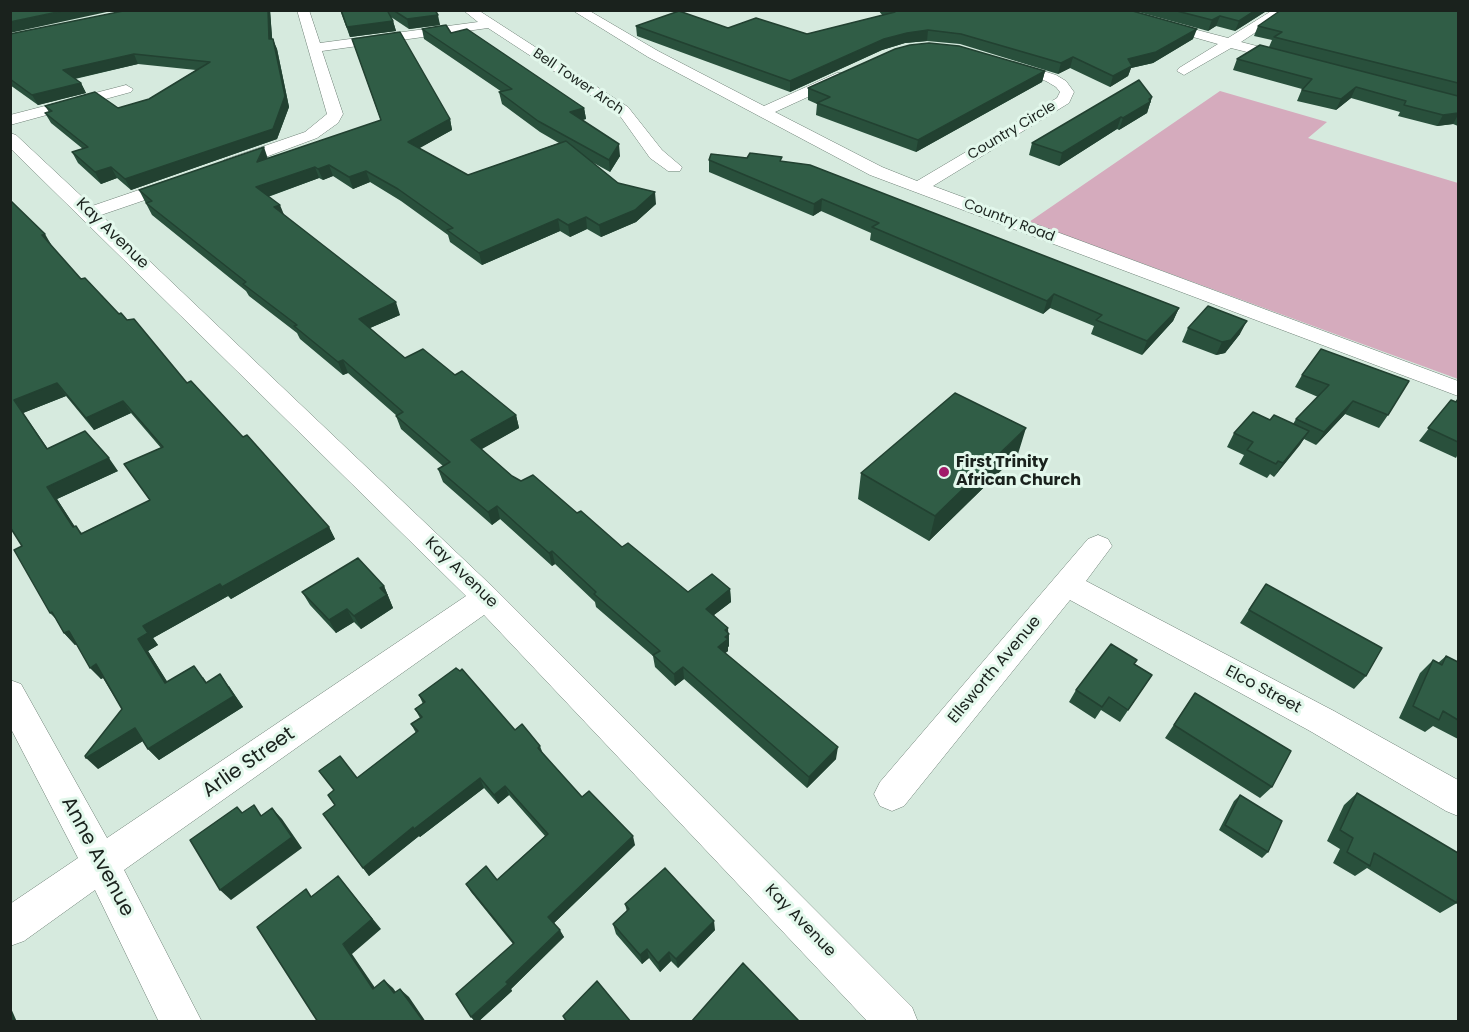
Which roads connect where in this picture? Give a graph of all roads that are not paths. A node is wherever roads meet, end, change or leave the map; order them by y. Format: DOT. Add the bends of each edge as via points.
graph roads {
  1 [pos="303,10"];
  2 [pos="469,10"];
  3 [pos="578,10"];
  4 [pos="1102,10"];
  5 [pos="1283,10"];
  6 [pos="489,24"];
  7 [pos="1231,44"];
  8 [pos="314,48"];
  9 [pos="993,60"];
  10 [pos="1299,61"];
  11 [pos="857,69"];
  12 [pos="1184,71"];
  13 [pos="126,89"];
  14 [pos="763,112"];
  15 [pos="10,120"];
  16 [pos="10,138"];
  17 [pos="674,166"];
  18 [pos="219,168"];
  19 [pos="187,179"];
  20 [pos="920,187"];
  21 [pos="90,213"];
  22 [pos="1458,389"];
  23 [pos="1098,546"];
  24 [pos="1066,584"];
  25 [pos="486,598"];
  26 [pos="10,694"];
  27 [pos="892,794"];
  28 [pos="1458,799"];
  29 [pos="102,865"];
  30 [pos="10,927"];
  31 [pos="181,1022"];
  32 [pos="897,1022"];
  1 -- 8 [label="street"];
  2 -- 6 [label="street, Bell Tower Arch"];
  3 -- 14 [label="street, Country Road"];
  4 -- 7 [label="street"];
  5 -- 7 [label="street"];
  6 -- 8 [label="street"];
  6 -- 17 [label="street, Bell Tower Arch" via="623,110 656,153"];
  7 -- 10 [label="street"];
  7 -- 12 [label="street"];
  8 -- 18 [label="street" via="335,114 332,120 295,142"];
  9 -- 20 [label="street, Country Circle" via="1051,78 1067,92 1064,100"];
  11 -- 14 [label="street"];
  13 -- 15 [label="street"];
  14 -- 20 [label="street, Country Road" via="876,171"];
  16 -- 21 [label="street, Kay Avenue"];
  19 -- 21 [label="street"];
  20 -- 22 [label="street, Country Road"];
  21 -- 25 [label="street, Kay Avenue"];
  23 -- 24 [label="street, Ellsworth Avenue"];
  24 -- 27 [label="street, Ellsworth Avenue"];
  24 -- 28 [label="street, Elco Street"];
  25 -- 29 [label="street, Arlie Street"];
  25 -- 32 [label="street, Kay Avenue"];
  26 -- 29 [label="street, Anne Avenue"];
  29 -- 30 [label="street, Arlie Street"];
  29 -- 31 [label="street, Anne Avenue"];
}
